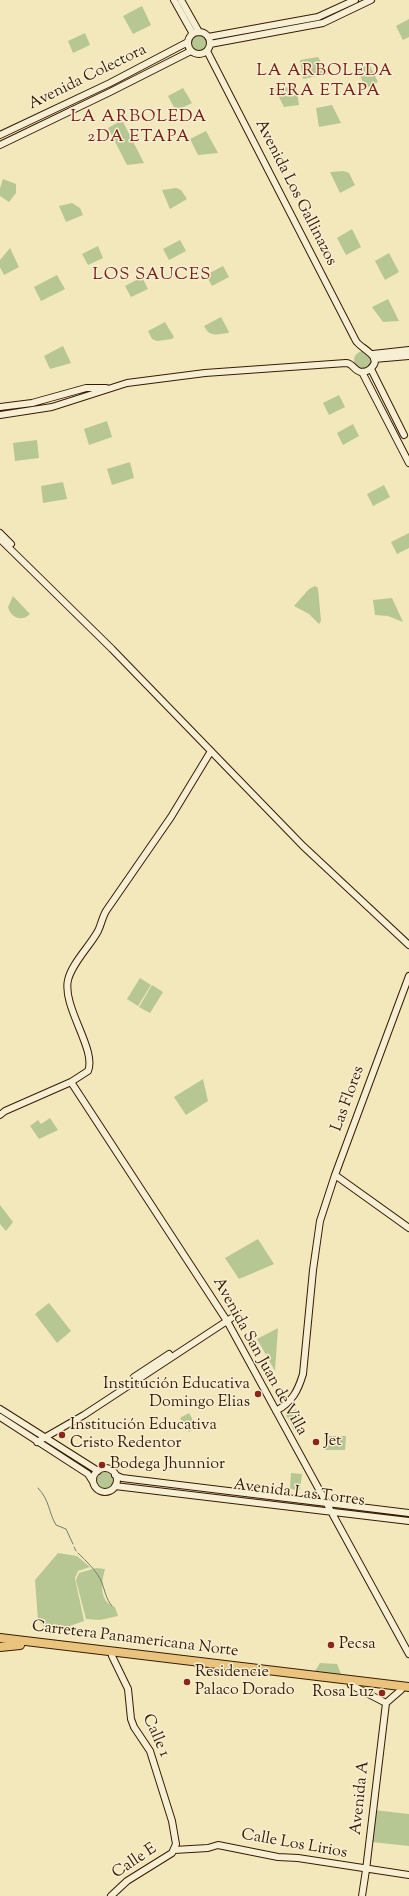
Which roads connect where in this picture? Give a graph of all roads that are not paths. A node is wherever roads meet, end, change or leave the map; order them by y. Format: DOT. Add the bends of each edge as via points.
graph roads {
  1 [pos="174,0"];
  2 [pos="180,0"];
  3 [pos="355,0"];
  4 [pos="371,0"];
  5 [pos="196,33"];
  6 [pos="208,37"];
  7 [pos="188,42"];
  8 [pos="210,44"];
  9 [pos="191,51"];
  10 [pos="207,51"];
  11 [pos="0,135"];
  12 [pos="0,145"];
  13 [pos="409,350"];
  14 [pos="409,356"];
  15 [pos="373,357"];
  16 [pos="371,369"];
  17 [pos="362,372"];
  18 [pos="114,388"];
  19 [pos="0,407"];
  20 [pos="0,415"];
  21 [pos="404,435"];
  22 [pos="409,463"];
  23 [pos="0,533"];
  24 [pos="0,539"];
  25 [pos="11,544"];
  26 [pos="211,751"];
  27 [pos="409,945"];
  28 [pos="409,976"];
  29 [pos="73,1081"];
  30 [pos="0,1116"];
  31 [pos="335,1175"];
  32 [pos="409,1228"];
  33 [pos="228,1319"];
  34 [pos="0,1409"];
  35 [pos="277,1411"];
  36 [pos="0,1417"];
  37 [pos="44,1438"];
  38 [pos="36,1442"];
  39 [pos="98,1471"];
  40 [pos="115,1475"];
  41 [pos="93,1482"];
  42 [pos="115,1486"];
  43 [pos="327,1503"];
  44 [pos="331,1511"];
  45 [pos="409,1513"];
  46 [pos="409,1520"];
  47 [pos="0,1638"];
  48 [pos="0,1643"];
  49 [pos="20,1645"];
  50 [pos="0,1647"];
  51 [pos="409,1649"];
  52 [pos="409,1654"];
  53 [pos="112,1656"];
  54 [pos="351,1685"];
  55 [pos="409,1687"];
  56 [pos="405,1691"];
  57 [pos="386,1703"];
  58 [pos="174,1850"];
  59 [pos="366,1870"];
  60 [pos="409,1876"];
  61 [pos="111,1896"];
  62 [pos="362,1896"];
  1 -- 5 [label="street"];
  2 -- 5 [label="street"];
  3 -- 6 [label="street" via="318,17"];
  4 -- 8 [label="street" via="323,23"];
  5 -- 6 [label="street"];
  5 -- 7 [label="street" via="189,37"];
  6 -- 8 [label="street"];
  7 -- 9 [label="street"];
  7 -- 11 [label="street, Avenida Colectora" via="110,83"];
  8 -- 10 [label="street"];
  9 -- 10 [label="street" via="198,54"];
  9 -- 12 [label="street, Avenida Colectora"];
  10 -- 15 [label="street, Avenida Los Gallinazos" via="356,341"];
  13 -- 15 [label="street"];
  14 -- 15 [label="street"];
  15 -- 16 [label="street"];
  16 -- 17 [label="street"];
  16 -- 21 [label="street"];
  17 -- 18 [label="street" via="346,363 205,373 127,383"];
  17 -- 22 [label="street"];
  18 -- 19 [label="street" via="86,388 32,403"];
  18 -- 20 [label="street" via="52,407"];
  23 -- 25 [label="street"];
  24 -- 26 [label="street"];
  26 -- 27 [label="street" via="304,846"];
  26 -- 29 [label="street" via="171,817 101,919 99,930 68,980 69,1001 89,1059 88,1071"];
  28 -- 31 [label="street, Las Flores"];
  29 -- 30 [label="street" via="5,1111"];
  29 -- 33 [label="street, Avenida San Juan de Villa"];
  31 -- 32 [label="street"];
  31 -- 35 [label="street, Las Flores" via="318,1233 308,1375 296,1401"];
  33 -- 35 [label="street, Avenida San Juan de Villa"];
  33 -- 37 [label="street" via="142,1371 80,1416"];
  34 -- 37 [label="street"];
  35 -- 43 [label="street, Avenida San Juan de Villa"];
  36 -- 38 [label="street"];
  37 -- 38 [label="street"];
  37 -- 39 [label="street"];
  38 -- 41 [label="street" via="88,1474"];
  39 -- 40 [label="street" via="107,1469"];
  39 -- 41 [label="street" via="94,1474"];
  40 -- 42 [label="street"];
  40 -- 43 [label="street, Avenida Las Torres" via="122,1478"];
  41 -- 42 [label="street" via="96,1488 102,1491"];
  42 -- 44 [label="street, Avenida Las Torres"];
  43 -- 44 [label="street, Avenida San Juan de Villa"];
  43 -- 45 [label="street, Avenida Las Torres"];
  44 -- 46 [label="street, Avenida Las Torres"];
  44 -- 51 [label="street, Avenida San Juan de Villa"];
  44 -- 52 [label="street, Avenida San Juan de Villa"];
  47 -- 55 [label="highway, Carretera Panamericana Norte"];
  48 -- 49 [label="highway, Carretera Panamericana Norte"];
  49 -- 50 [label="highway"];
  49 -- 53 [label="highway, Carretera Panamericana Norte"];
  53 -- 54 [label="highway, Carretera Panamericana Norte"];
  53 -- 58 [label="street, Calle 1" via="128,1689 131,1719 150,1751 174,1826"];
  54 -- 56 [label="highway, Carretera Panamericana Norte"];
  54 -- 57 [label="street"];
  56 -- 57 [label="street"];
  57 -- 59 [label="street, Avenida A"];
  58 -- 59 [label="street, Calle Los Lirios" via="218,1845"];
  58 -- 61 [label="street, Calle E" via="127,1881"];
  59 -- 60 [label="street, Calle Los Lirios"];
  59 -- 62 [label="street, Avenida A"];
}
